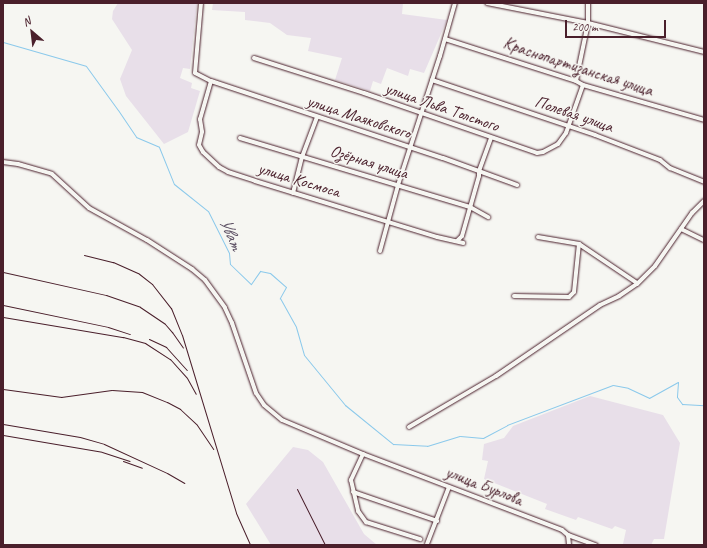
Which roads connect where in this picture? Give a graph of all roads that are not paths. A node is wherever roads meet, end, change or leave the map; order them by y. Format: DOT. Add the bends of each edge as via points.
graph roads {
  1 [pos="201,3"];
  2 [pos="455,3"];
  3 [pos="487,3"];
  4 [pos="588,3"];
  5 [pos="588,23"];
  6 [pos="445,39"];
  7 [pos="704,52"];
  8 [pos="254,58"];
  9 [pos="432,80"];
  10 [pos="576,81"];
  11 [pos="211,82"];
  12 [pos="583,85"];
  13 [pos="421,114"];
  14 [pos="317,117"];
  15 [pos="704,120"];
  16 [pos="570,127"];
  17 [pos="240,138"];
  18 [pos="491,138"];
  19 [pos="410,148"];
  20 [pos="302,157"];
  21 [pos="3,162"];
  22 [pos="479,172"];
  23 [pos="704,182"];
  24 [pos="398,185"];
  25 [pos="517,185"];
  26 [pos="293,193"];
  27 [pos="704,201"];
  28 [pos="470,207"];
  29 [pos="488,217"];
  30 [pos="388,221"];
  31 [pos="681,229"];
  32 [pos="538,237"];
  33 [pos="704,240"];
  34 [pos="457,241"];
  35 [pos="463,243"];
  36 [pos="579,244"];
  37 [pos="380,251"];
  38 [pos="637,283"];
  39 [pos="514,296"];
  40 [pos="409,427"];
  41 [pos="363,454"];
  42 [pos="448,487"];
  43 [pos="353,492"];
  44 [pos="436,521"];
  45 [pos="568,535"];
  46 [pos="420,539"];
  47 [pos="427,544"];
  48 [pos="569,545"];
  49 [pos="596,545"];
  1 -- 11 [label="street, улица Маяковского" via="195,73"];
  2 -- 6 [label="street"];
  3 -- 5 [label="street"];
  4 -- 5 [label="street"];
  5 -- 7 [label="street"];
  5 -- 10 [label="street"];
  6 -- 9 [label="street"];
  6 -- 10 [label="street, Краснопартизанская улица"];
  8 -- 13 [label="street, улица Льва Толстого"];
  9 -- 13 [label="street"];
  9 -- 16 [label="street, Полевая улица"];
  10 -- 12 [label="street, Краснопартизанская улица"];
  11 -- 14 [label="street, улица Маяковского"];
  11 -- 26 [label="street, улица Космоса" via="200,119 202,132 199,144 203,152 228,172"];
  12 -- 15 [label="street, Краснопартизанская улица"];
  12 -- 16 [label="street, улица Льва Толстого"];
  13 -- 18 [label="street, улица Льва Толстого"];
  13 -- 19 [label="street"];
  14 -- 19 [label="street, улица Маяковского"];
  14 -- 20 [label="street"];
  16 -- 18 [label="street, улица Льва Толстого" via="558,144 537,153"];
  16 -- 23 [label="street, Полевая улица" via="660,160 670,168"];
  17 -- 20 [label="street, Озёрная улица"];
  18 -- 22 [label="street"];
  19 -- 22 [label="street, улица Маяковского"];
  19 -- 24 [label="street"];
  20 -- 24 [label="street, Озёрная улица"];
  20 -- 26 [label="street"];
  21 -- 41 [label="street, улица Бурлова" via="52,174 89,208 147,240 192,269 215,292 225,308 256,393 264,405 282,420"];
  22 -- 25 [label="street, улица Маяковского"];
  22 -- 28 [label="street"];
  24 -- 28 [label="street, Озёрная улица"];
  24 -- 30 [label="street"];
  26 -- 30 [label="street, улица Космоса"];
  27 -- 31 [label="street"];
  28 -- 29 [label="street, Озёрная улица"];
  28 -- 34 [label="street" via="462,236"];
  30 -- 34 [label="street, улица Космоса"];
  30 -- 37 [label="street"];
  31 -- 33 [label="street"];
  31 -- 38 [label="street" via="655,266"];
  32 -- 36 [label="street"];
  34 -- 35 [label="street, улица Космоса"];
  36 -- 38 [label="street"];
  36 -- 39 [label="street" via="574,292 568,297"];
  38 -- 40 [label="street" via="600,305 496,376"];
  41 -- 42 [label="street, улица Бурлова"];
  41 -- 43 [label="street" via="351,480"];
  42 -- 44 [label="street"];
  42 -- 45 [label="street, улица Бурлова" via="562,530"];
  43 -- 44 [label="street"];
  43 -- 46 [label="street" via="358,511 366,522"];
  44 -- 47 [label="street"];
  45 -- 48 [label="street"];
  45 -- 49 [label="street, улица Бурлова"];
}
